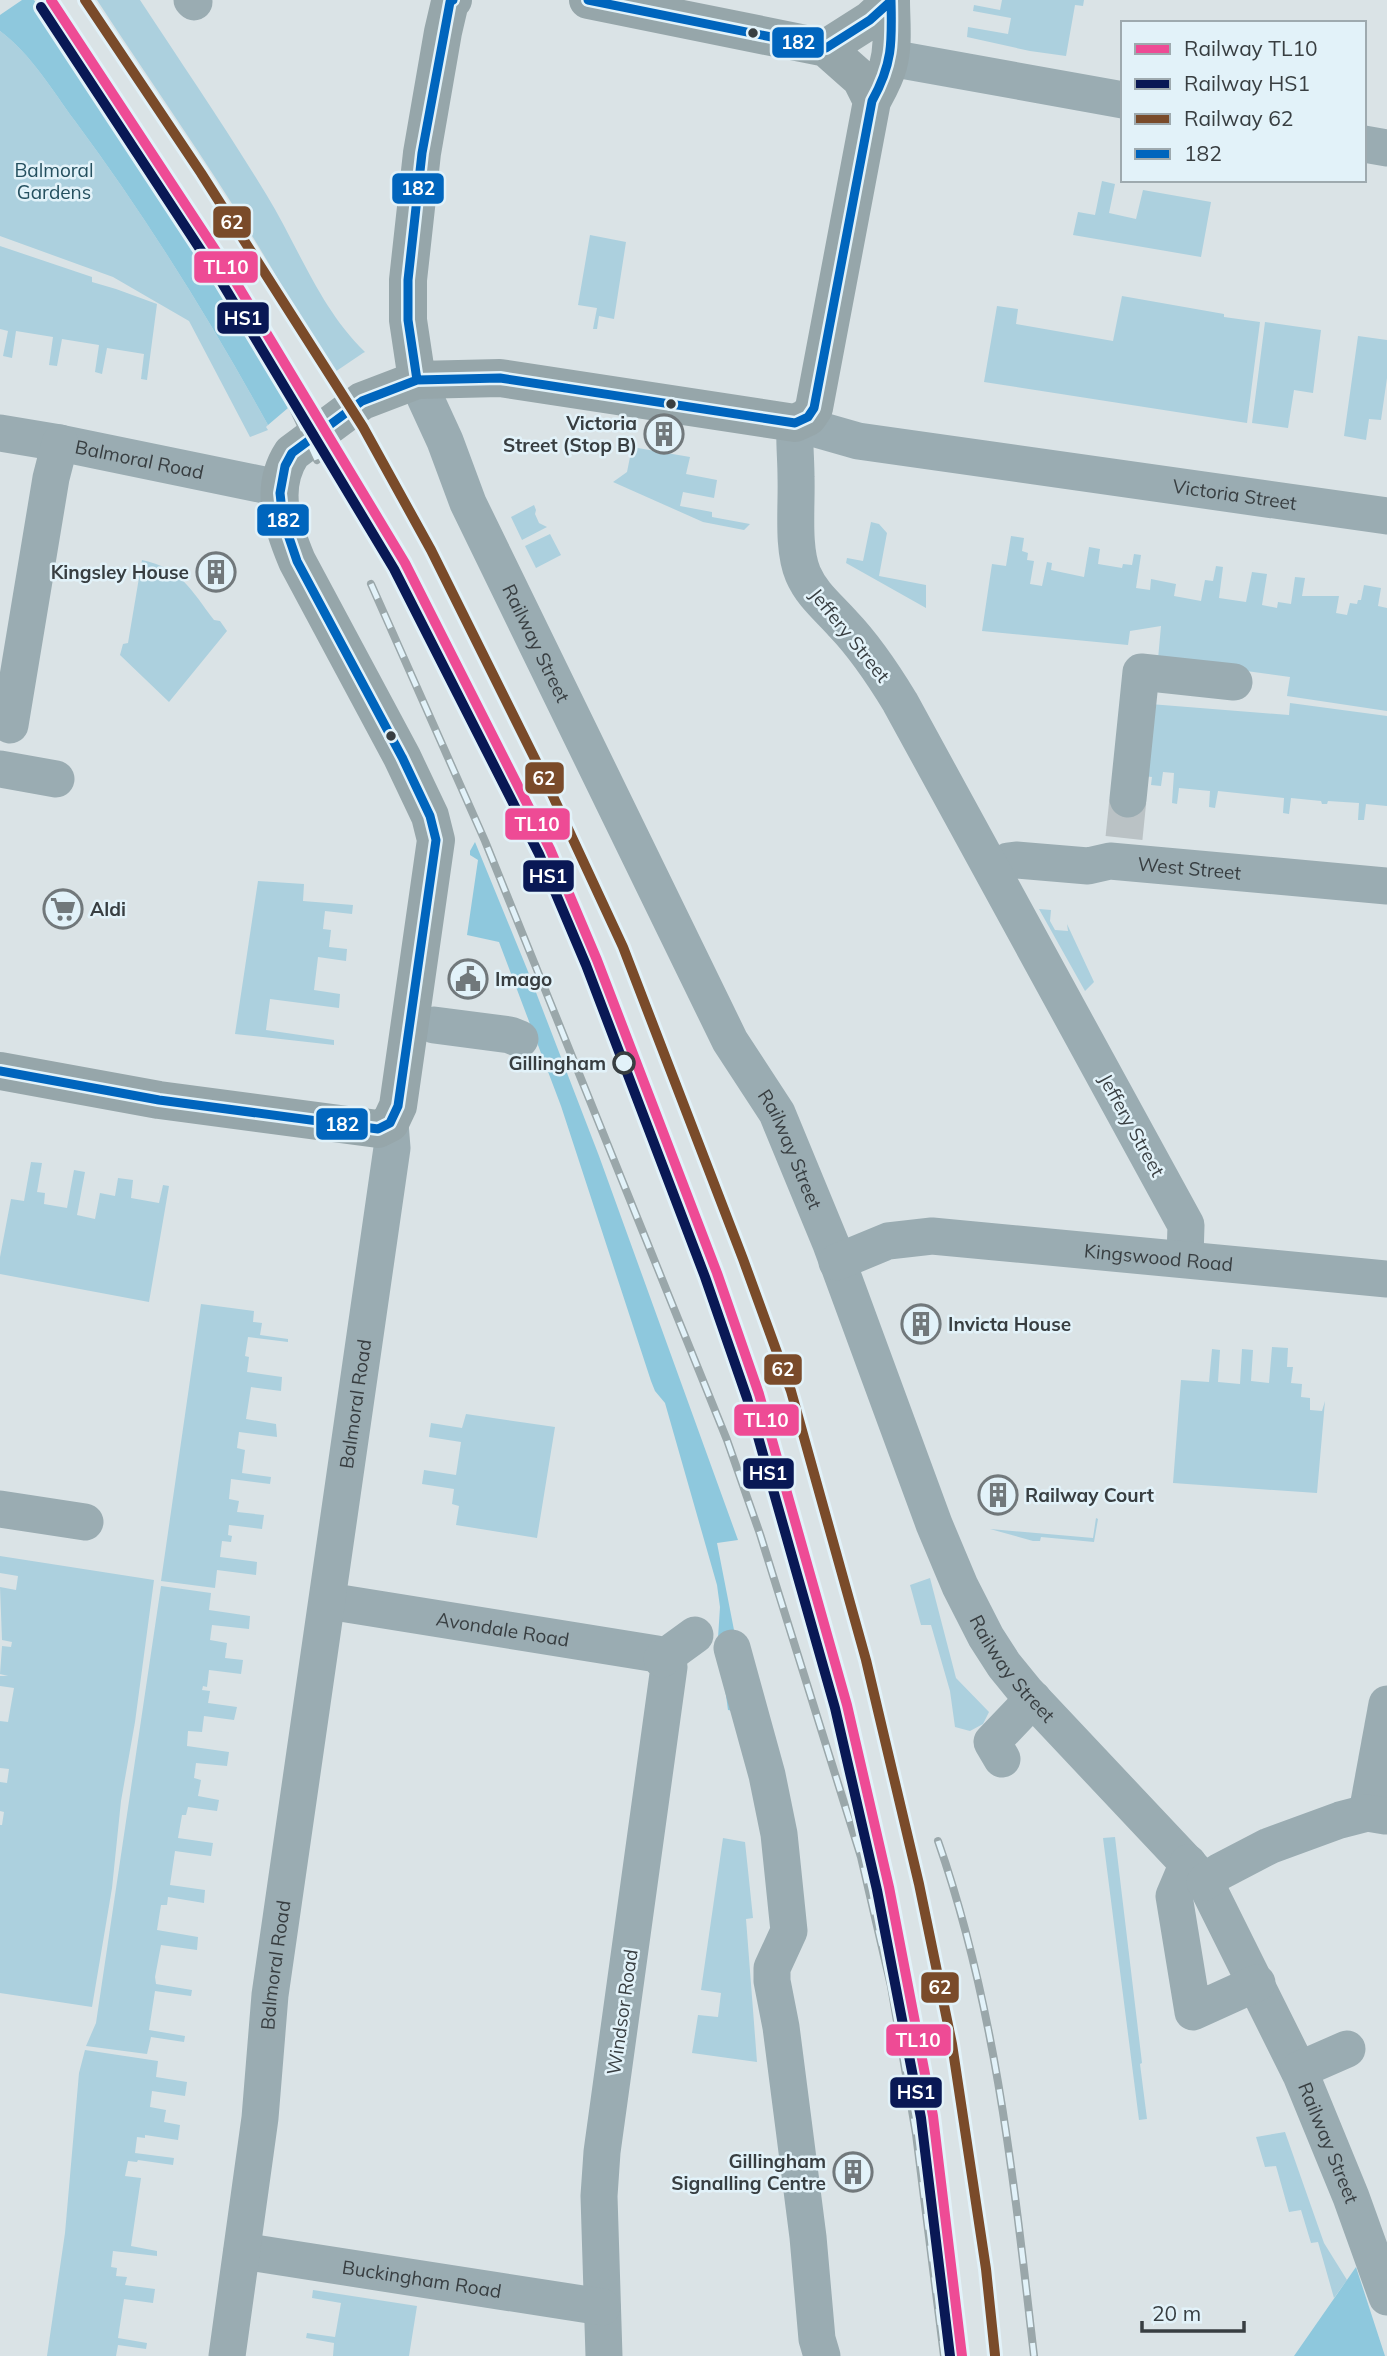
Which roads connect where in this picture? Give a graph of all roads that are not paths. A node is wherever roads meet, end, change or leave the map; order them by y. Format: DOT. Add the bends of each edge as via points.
graph roads {
  1 [pos="453,0"];
  2 [pos="587,0"];
  3 [pos="891,1"];
  4 [pos="825,48"];
  5 [pos="890,58"];
  6 [pos="1121,100"];
  7 [pos="872,101"];
  8 [pos="1366,144"];
  9 [pos="1387,148"];
  10 [pos="400,386"];
  11 [pos="795,423"];
  12 [pos="0,433"];
  13 [pos="60,443"];
  14 [pos="285,471"];
  15 [pos="1387,516"];
  16 [pos="1234,682"];
  17 [pos="10,725"];
  18 [pos="0,769"];
  19 [pos="56,779"];
  20 [pos="1128,799"];
  21 [pos="993,870"];
  22 [pos="1387,886"];
  23 [pos="435,1025"];
  24 [pos="520,1039"];
  25 [pos="0,1071"];
  26 [pos="390,1123"];
  27 [pos="832,1248"];
  28 [pos="1185,1258"];
  29 [pos="1387,1279"];
  30 [pos="0,1509"];
  31 [pos="85,1522"];
  32 [pos="328,1601"];
  33 [pos="695,1635"];
  34 [pos="732,1648"];
  35 [pos="665,1665"];
  36 [pos="1033,1699"];
  37 [pos="1387,1704"];
  38 [pos="1002,1759"];
  39 [pos="1196,1872"];
  40 [pos="1257,1983"];
  41 [pos="1347,2049"];
  42 [pos="1299,2070"];
  43 [pos="242,2251"];
  44 [pos="1387,2297"];
  45 [pos="602,2307"];
  46 [pos="227,2356"];
  47 [pos="604,2356"];
  48 [pos="822,2356"];
  1 -- 10 [label="main road" via="443,32 414,211"];
  2 -- 4 [label="main road"];
  3 -- 4 [label="main road"];
  3 -- 5 [label="main road"];
  4 -- 7 [label="main road" via="861,79"];
  5 -- 6 [label="street"];
  5 -- 7 [label="main road"];
  7 -- 11 [label="main road" via="814,408"];
  8 -- 9 [label="street"];
  10 -- 11 [label="main road, Victoria Street" via="500,378"];
  10 -- 14 [label="main road" via="362,401"];
  10 -- 27 [label="street, Railway Street" via="444,441 468,503 730,1041 777,1113"];
  11 -- 15 [label="street, Victoria Street" via="858,441"];
  11 -- 21 [label="street, Jeffery Street" via="797,552 803,574 822,604 877,664"];
  12 -- 13 [label="street, Balmoral Road"];
  13 -- 14 [label="street, Balmoral Road"];
  13 -- 17 [label="street"];
  14 -- 26 [label="main road, Balmoral Road" via="282,526 402,757 430,816 436,840 398,1106"];
  16 -- 20 [label="street" via="1141,671"];
  18 -- 19 [label="street"];
  21 -- 22 [label="street, West Street" via="1016,860 1086,866 1108,861 1123,850"];
  21 -- 28 [label="street, Jeffery Street" via="1186,1225"];
  23 -- 24 [label="street"];
  25 -- 26 [label="main road" via="296,1119 378,1129"];
  26 -- 32 [label="street, Balmoral Road" via="392,1148"];
  27 -- 28 [label="street, Kingswood Road" via="855,1225 870,1224 902,1226 932,1236"];
  27 -- 36 [label="street, Railway Street" via="960,1586 992,1647"];
  28 -- 29 [label="street, Kingswood Road"];
  30 -- 31 [label="street"];
  32 -- 35 [label="street, Avondale Road" via="657,1654"];
  32 -- 43 [label="street, Balmoral Road" via="270,1995"];
  33 -- 35 [label="street"];
  34 -- 48 [label="street" via="778,1763 779,1834 789,1927 772,1968 772,1981"];
  35 -- 45 [label="street, Windsor Road" via="602,2152"];
  36 -- 38 [label="street" via="992,1742"];
  36 -- 39 [label="street, Railway Street"];
  37 -- 39 [label="street" via="1376,1815 1340,1820 1269,1846 1219,1872"];
  39 -- 40 [label="street, Railway Street"];
  39 -- 40 [label="street" via="1174,1896 1193,2012"];
  40 -- 42 [label="street, Railway Street"];
  41 -- 42 [label="street"];
  42 -- 44 [label="street, Railway Street"];
  43 -- 45 [label="street, Buckingham Road"];
  43 -- 46 [label="street, Balmoral Road"];
  45 -- 47 [label="street, Windsor Road"];
}
